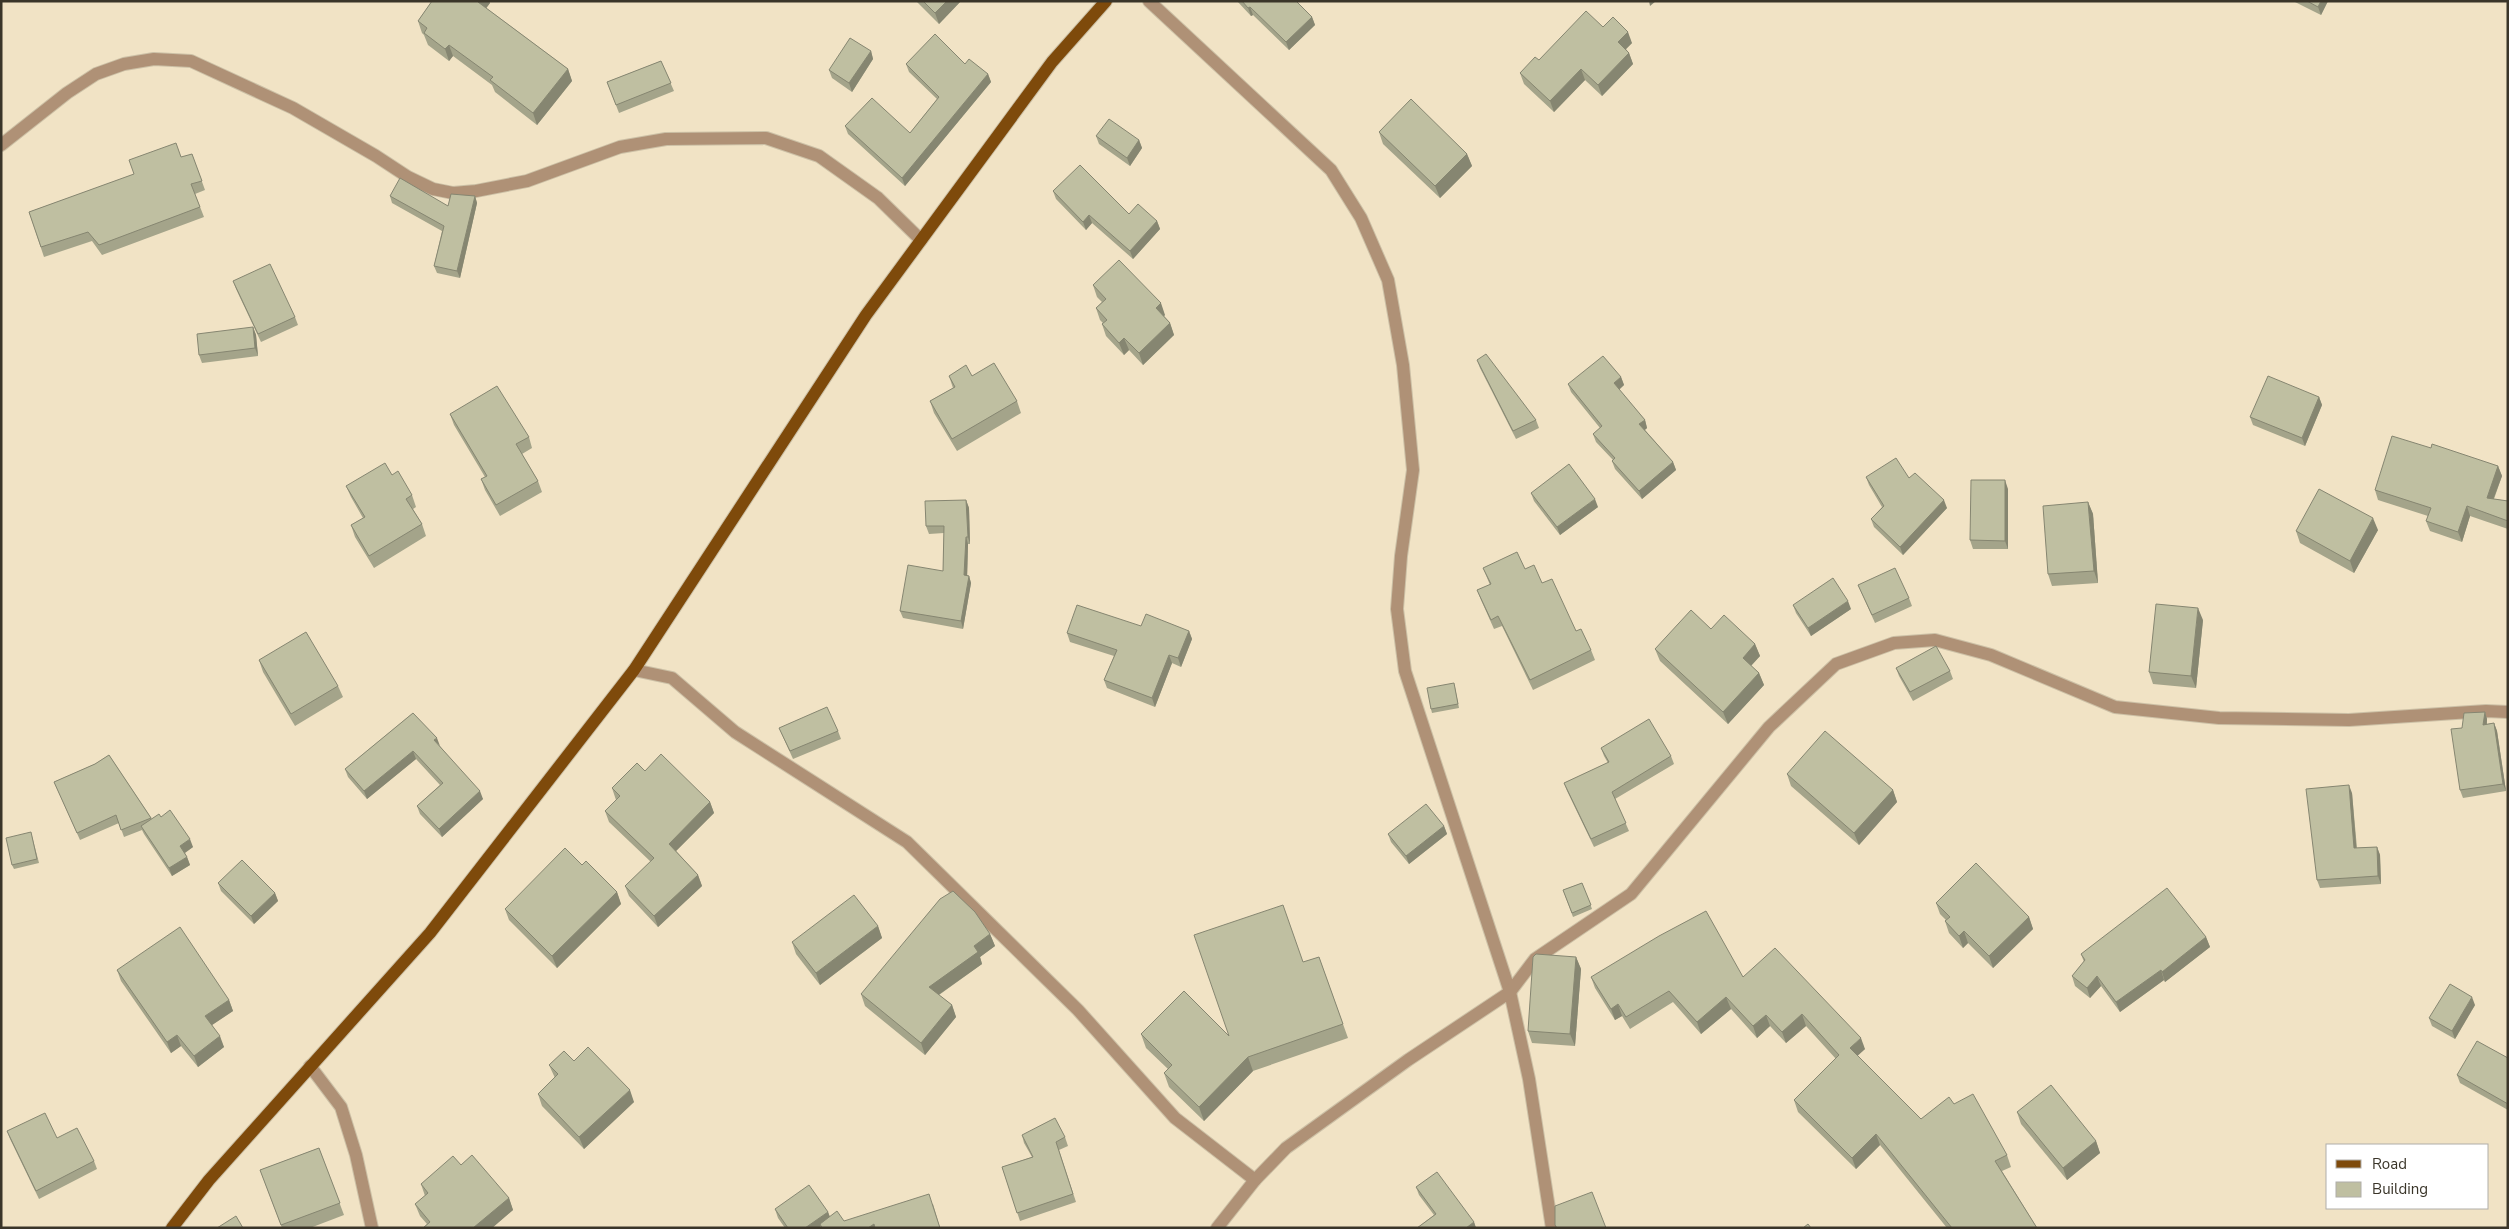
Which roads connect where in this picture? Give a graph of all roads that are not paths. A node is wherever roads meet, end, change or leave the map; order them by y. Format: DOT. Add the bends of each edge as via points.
graph roads {
  1 [pos="1106,1"];
  2 [pos="1149,1"];
  3 [pos="1,145"];
  4 [pos="921,240"];
  5 [pos="634,670"];
  6 [pos="2508,712"];
  7 [pos="1510,992"];
  8 [pos="310,1066"];
  9 [pos="1254,1180"];
  10 [pos="172,1228"];
  11 [pos="372,1228"];
  12 [pos="1217,1228"];
  13 [pos="1552,1228"];
  1 -- 4 [label="main road" via="1052,62"];
  2 -- 7 [label="street" via="1331,170 1361,218 1388,280 1404,365 1413,470 1397,608 1406,670"];
  3 -- 4 [label="street" via="96,74 124,64 154,59 190,60 293,108 433,189 476,191 527,182 620,147 666,140 766,138 819,156 878,198"];
  4 -- 5 [label="main road" via="866,315"];
  5 -- 8 [label="main road" via="430,933"];
  5 -- 9 [label="street" via="672,678 735,732 907,842 1078,1010 1175,1118"];
  6 -- 7 [label="street" via="2349,720 2219,718 2116,707 1991,655 1936,640 1894,643 1836,664 1769,727 1631,894 1535,959"];
  7 -- 9 [label="street" via="1286,1148"];
  7 -- 13 [label="street" via="1530,1079"];
  8 -- 10 [label="main road" via="209,1180"];
  8 -- 11 [label="street" via="342,1107"];
  9 -- 12 [label="street"];
}
